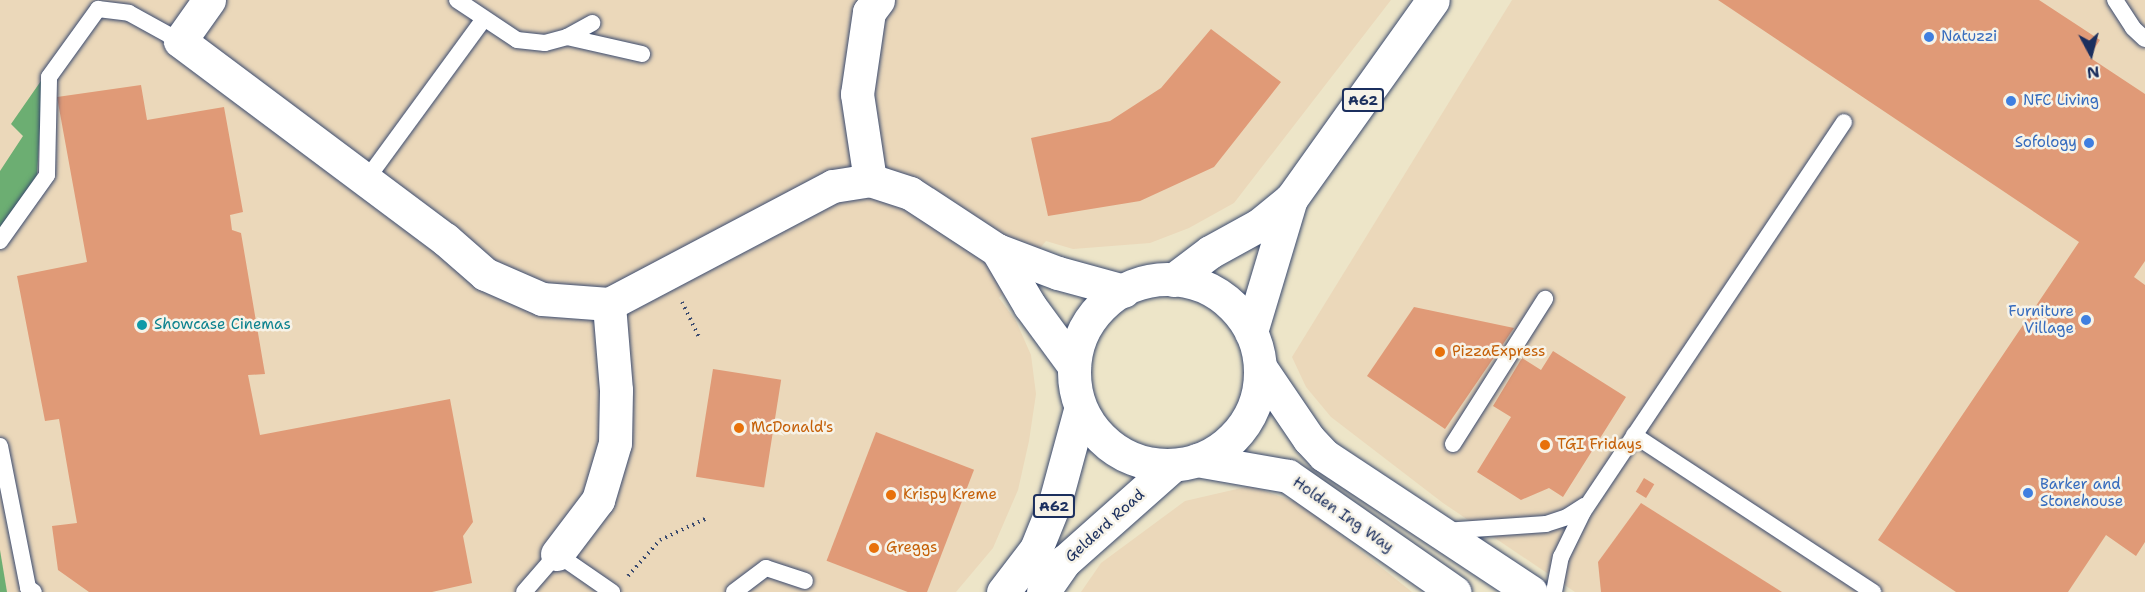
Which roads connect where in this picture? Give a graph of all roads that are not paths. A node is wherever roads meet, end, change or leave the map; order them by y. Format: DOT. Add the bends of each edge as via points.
graph roads {
  1 [pos="209,0"];
  2 [pos="457,0"];
  3 [pos="878,0"];
  4 [pos="1433,0"];
  5 [pos="2115,0"];
  6 [pos="483,20"];
  7 [pos="592,22"];
  8 [pos="567,37"];
  9 [pos="2145,39"];
  10 [pos="180,41"];
  11 [pos="642,54"];
  12 [pos="1844,122"];
  13 [pos="366,180"];
  14 [pos="870,180"];
  15 [pos="1291,199"];
  16 [pos="0,241"];
  17 [pos="997,250"];
  18 [pos="1173,280"];
  19 [pos="1124,291"];
  20 [pos="1545,299"];
  21 [pos="609,304"];
  22 [pos="1251,332"];
  23 [pos="1074,366"];
  24 [pos="1260,367"];
  25 [pos="1080,410"];
  26 [pos="1634,435"];
  27 [pos="1453,444"];
  28 [pos="0,446"];
  29 [pos="1184,463"];
  30 [pos="1586,507"];
  31 [pos="1428,524"];
  32 [pos="557,554"];
  33 [pos="805,580"];
  34 [pos="616,588"];
  35 [pos="1446,590"];
  36 [pos="34,592"];
  37 [pos="524,592"];
  38 [pos="734,592"];
  39 [pos="1003,592"];
  40 [pos="1043,592"];
  41 [pos="1531,592"];
  42 [pos="1554,592"];
  43 [pos="1873,592"];
  1 -- 10 [label="street"];
  2 -- 6 [label="lane"];
  3 -- 14 [label="street" via="869,12 857,94"];
  4 -- 15 [label="street, A62"];
  5 -- 9 [label="lane"];
  6 -- 8 [label="lane" via="517,40 545,43"];
  6 -- 13 [label="lane"];
  7 -- 8 [label="lane"];
  8 -- 11 [label="lane"];
  10 -- 13 [label="street"];
  10 -- 16 [label="lane" via="129,13 98,9 49,77 47,175"];
  12 -- 26 [label="lane"];
  13 -- 21 [label="street" via="485,273 542,299"];
  14 -- 17 [label="street" via="909,193"];
  14 -- 21 [label="street" via="833,186"];
  15 -- 18 [label="street, A62" via="1259,225 1210,252"];
  15 -- 22 [label="street, A62"];
  17 -- 19 [label="street"];
  17 -- 23 [label="street"];
  18 -- 19 [label="street, Gelderd Road / A62" via="1139,283"];
  18 -- 22 [label="street, Gelderd Road / A62" via="1193,283 1219,295 1237,311"];
  19 -- 23 [label="street, Gelderd Road / A62" via="1098,310 1086,326"];
  20 -- 27 [label="lane"];
  21 -- 32 [label="street" via="616,390 615,443 598,500"];
  22 -- 24 [label="street, Gelderd Road / A62"];
  23 -- 25 [label="street, Gelderd Road / A62"];
  24 -- 29 [label="street, Gelderd Road / A62" via="1258,396 1246,423 1226,445"];
  24 -- 31 [label="street, Holden Ing Way" via="1324,455"];
  25 -- 29 [label="street" via="1110,447 1132,459"];
  25 -- 39 [label="street, Gelderd Road / A62" via="1055,502 1036,549"];
  26 -- 30 [label="lane"];
  26 -- 43 [label="lane"];
  28 -- 36 [label="lane" via="28,588"];
  29 -- 35 [label="street, Holden Ing Way" via="1288,476"];
  29 -- 40 [label="street, Gelderd Road / A62" via="1065,561"];
  30 -- 31 [label="lane" via="1546,524"];
  30 -- 42 [label="lane" via="1556,572"];
  31 -- 35 [label="street, Holden Ing Way" via="1426,537 1457,561 1457,570"];
  31 -- 41 [label="street, Holden Ing Way"];
  32 -- 34 [label="lane"];
  32 -- 37 [label="lane"];
  33 -- 38 [label="lane" via="766,567"];
}
